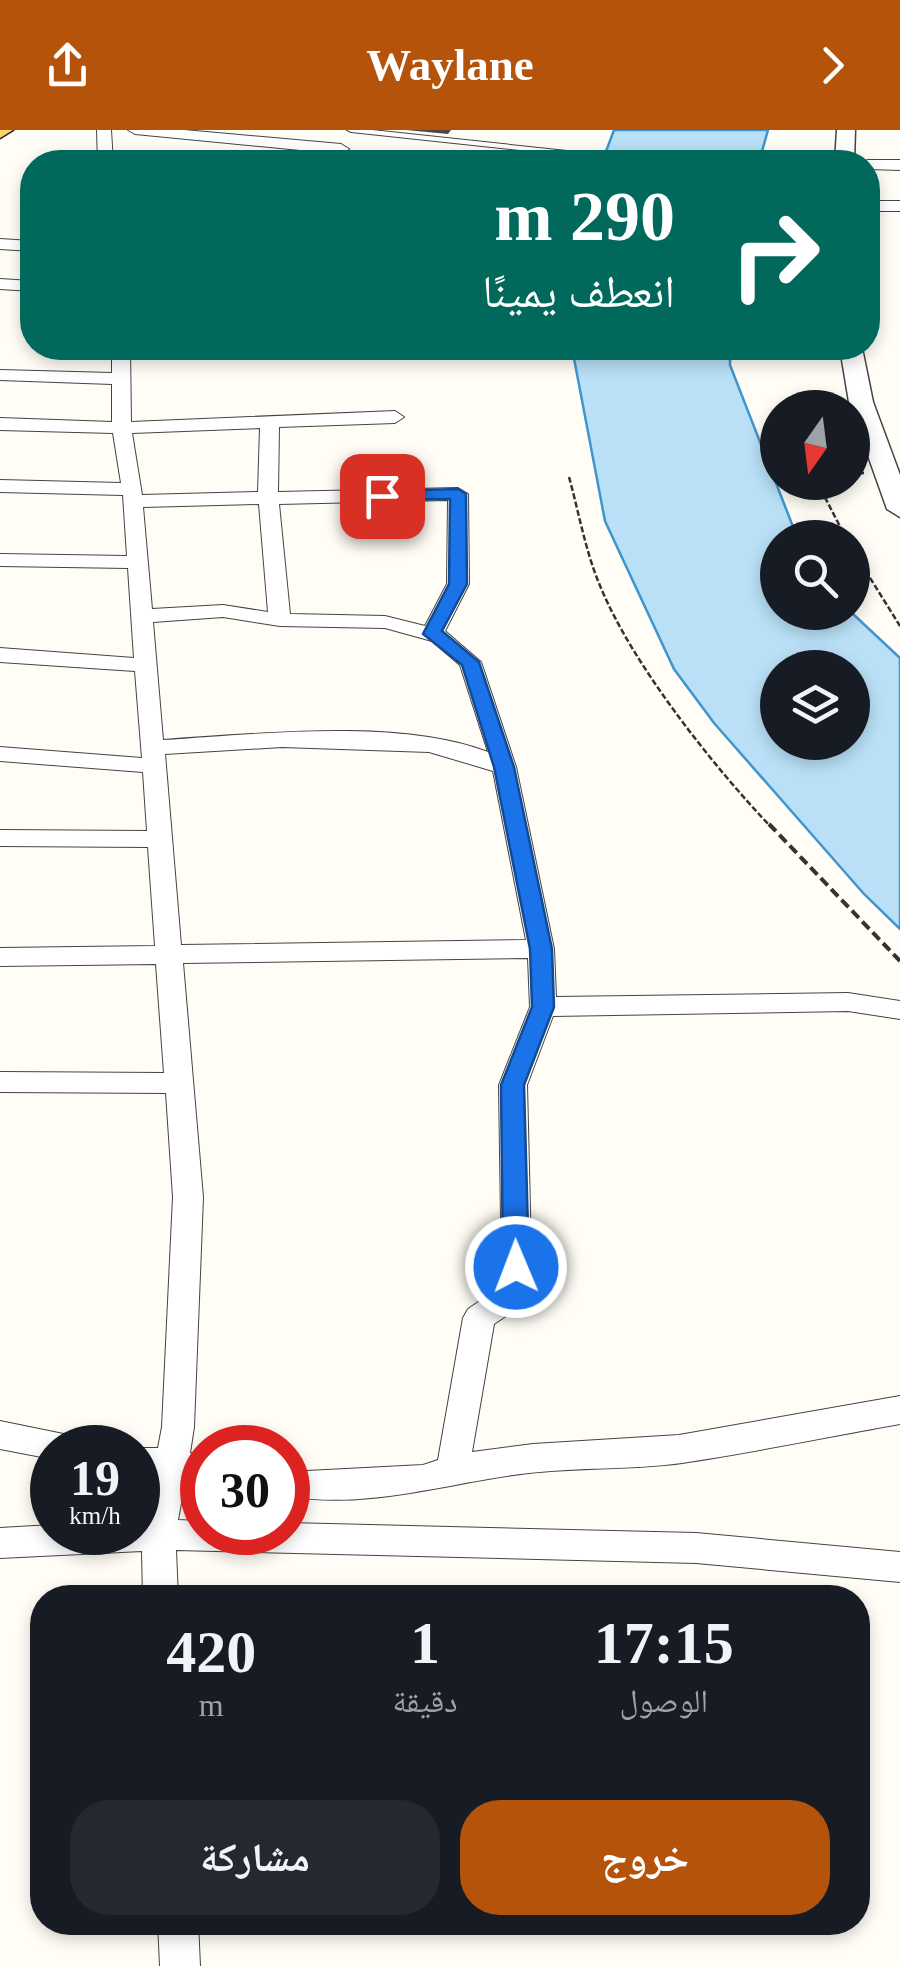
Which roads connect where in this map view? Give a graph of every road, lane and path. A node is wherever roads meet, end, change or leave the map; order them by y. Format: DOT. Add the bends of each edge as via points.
graph roads {
  1 [pos="136,130"];
  2 [pos="350,130"];
  3 [pos="480,130"];
  4 [pos="474,143"];
  5 [pos="341,149"];
  6 [pos="547,150"];
  7 [pos="122,360"];
  8 [pos="853,360"];
  9 [pos="0,376"];
  10 [pos="123,379"];
  11 [pos="395,416"];
  12 [pos="270,422"];
  13 [pos="0,424"];
  14 [pos="122,428"];
  15 [pos="569,478"];
  16 [pos="0,486"];
  17 [pos="132,495"];
  18 [pos="268,498"];
  19 [pos="900,509"];
  20 [pos="0,560"];
  21 [pos="137,562"];
  22 [pos="870,578"];
  23 [pos="141,616"];
  24 [pos="280,620"];
  25 [pos="900,626"];
  26 [pos="432,634"];
  27 [pos="0,655"];
  28 [pos="145,665"];
  29 [pos="0,754"];
  30 [pos="152,756"];
  31 [pos="504,767"];
  32 [pos="0,838"];
  33 [pos="159,839"];
  34 [pos="541,949"];
  35 [pos="168,956"];
  36 [pos="0,957"];
  37 [pos="900,961"];
  38 [pos="543,1007"];
  39 [pos="900,1010"];
  40 [pos="0,1082"];
  41 [pos="179,1083"];
  42 [pos="0,1094"];
  43 [pos="900,1410"];
  44 [pos="0,1435"];
  45 [pos="30,1440"];
  46 [pos="170,1464"];
  47 [pos="453,1470"];
  48 [pos="310,1485"];
  49 [pos="160,1523"];
  50 [pos="160,1535"];
  51 [pos="30,1541"];
  52 [pos="0,1543"];
  53 [pos="159,1555"];
  54 [pos="900,1567"];
  55 [pos="160,1585"];
  56 [pos="179,1935"];
  57 [pos="180,1966"];
  1 -- 5 [label="street"];
  2 -- 4 [label="lane"];
  3 -- 4 [label="lane"];
  4 -- 6 [label="lane"];
  7 -- 10 [label="street"];
  8 -- 19 [label="street" via="861,402"];
  9 -- 10 [label="street"];
  10 -- 14 [label="street"];
  11 -- 12 [label="street"];
  12 -- 14 [label="street"];
  12 -- 18 [label="street"];
  13 -- 14 [label="street"];
  14 -- 17 [label="street"];
  15 -- 37 [label="path" via="600,587 662,690 760,815"];
  16 -- 17 [label="street"];
  17 -- 18 [label="street"];
  17 -- 21 [label="street"];
  18 -- 24 [label="street"];
  18 -- 26 [label="street" via="458,494 458,584"];
  20 -- 21 [label="street"];
  21 -- 23 [label="street"];
  22 -- 25 [label="path"];
  23 -- 24 [label="street" via="223,611"];
  23 -- 28 [label="street"];
  24 -- 26 [label="street" via="385,622"];
  26 -- 31 [label="street" via="470,662"];
  27 -- 28 [label="street"];
  28 -- 30 [label="street"];
  29 -- 30 [label="street"];
  30 -- 31 [label="street" via="260,741 420,745 481,754"];
  30 -- 33 [label="street"];
  31 -- 34 [label="street"];
  32 -- 33 [label="street"];
  33 -- 35 [label="street"];
  34 -- 35 [label="street"];
  34 -- 38 [label="street"];
  35 -- 36 [label="street"];
  35 -- 41 [label="street"];
  38 -- 39 [label="street" via="848,1002"];
  38 -- 47 [label="street" via="513,1085 517,1292 479,1318"];
  40 -- 41 [label="street"];
  40 -- 42 [label="street"];
  41 -- 46 [label="street" via="188,1196 178,1428"];
  43 -- 47 [label="street" via="679,1449"];
  44 -- 45 [label="street"];
  46 -- 49 [label="street"];
  47 -- 48 [label="street" via="423,1479"];
  50 -- 54 [label="street" via="696,1548"];
  51 -- 52 [label="street"];
  53 -- 55 [label="street"];
  56 -- 57 [label="street"];
}
